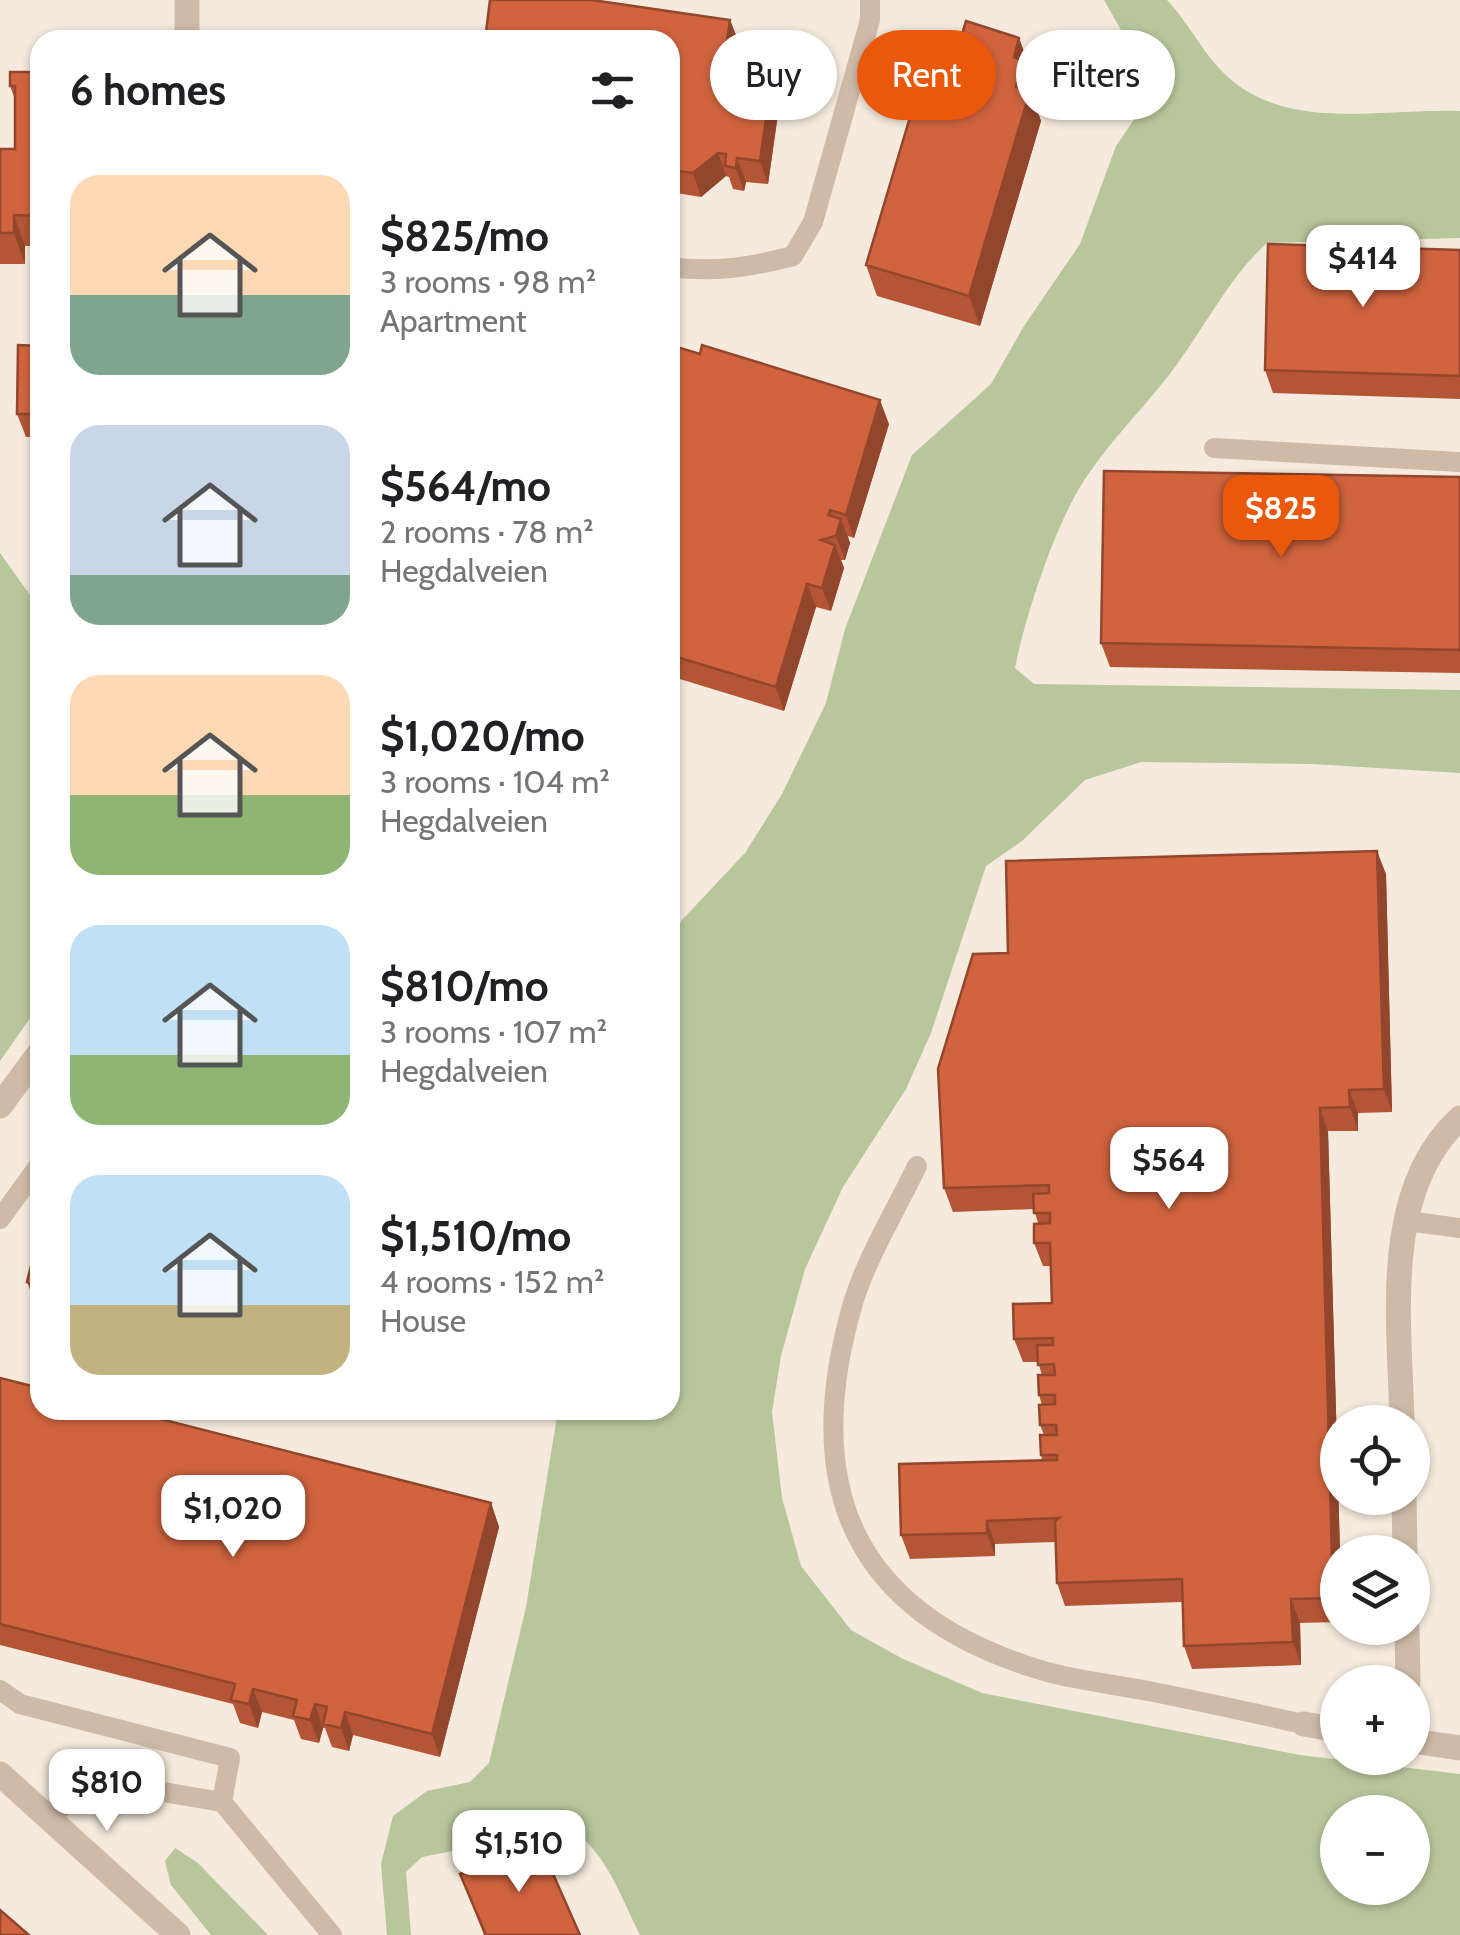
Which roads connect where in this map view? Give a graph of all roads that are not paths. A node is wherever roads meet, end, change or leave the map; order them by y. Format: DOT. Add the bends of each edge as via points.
graph roads {
  1 [pos="187,0"];
  2 [pos="870,0"];
  3 [pos="187,30"];
  4 [pos="680,269"];
  5 [pos="1214,448"];
  6 [pos="1460,462"];
  7 [pos="30,1066"];
  8 [pos="0,1106"];
  9 [pos="1460,1118"];
  10 [pos="917,1166"];
  11 [pos="30,1178"];
  12 [pos="0,1219"];
  13 [pos="1407,1221"];
  14 [pos="1460,1228"];
  15 [pos="1402,1405"];
  16 [pos="0,1690"];
  17 [pos="1304,1724"];
  18 [pos="1320,1727"];
  19 [pos="1430,1744"];
  20 [pos="1460,1748"];
  21 [pos="0,1774"];
  22 [pos="222,1802"];
  23 [pos="48,1818"];
  24 [pos="178,1935"];
  25 [pos="332,1935"];
  1 -- 3 [label="street"];
  2 -- 4 [label="lane" via="813,222 793,256 699,272"];
  5 -- 6 [label="lane"];
  7 -- 8 [label="street"];
  9 -- 13 [label="street" via="1440,1136 1416,1182"];
  10 -- 17 [label="lane" via="854,1302 837,1386 835,1464 846,1518 877,1574 916,1610 967,1642 1045,1671"];
  11 -- 12 [label="lane"];
  13 -- 14 [label="lane"];
  13 -- 15 [label="street" via="1399,1280"];
  16 -- 22 [label="lane" via="20,1704 230,1758"];
  17 -- 18 [label="street"];
  19 -- 20 [label="street"];
  21 -- 23 [label="street"];
  22 -- 23 [label="lane" via="110,1782 80,1792"];
  22 -- 25 [label="lane"];
  23 -- 24 [label="street"];
}
